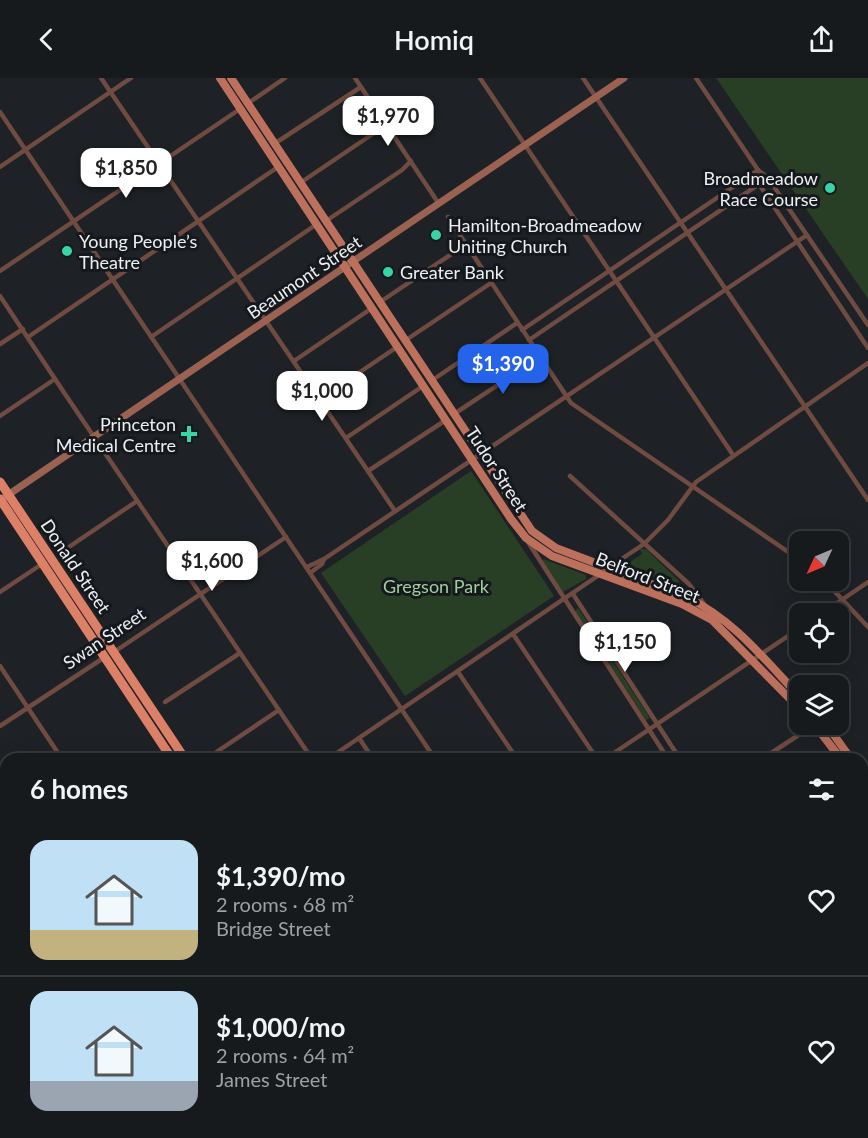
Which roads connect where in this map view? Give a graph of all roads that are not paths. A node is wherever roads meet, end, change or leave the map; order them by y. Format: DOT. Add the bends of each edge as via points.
graph roads {
  1 [pos="101,78"];
  2 [pos="131,78"];
  3 [pos="220,78"];
  4 [pos="231,78"];
  5 [pos="285,78"];
  6 [pos="355,78"];
  7 [pos="480,78"];
  8 [pos="583,78"];
  9 [pos="624,78"];
  10 [pos="696,78"];
  11 [pos="360,87"];
  12 [pos="111,93"];
  13 [pos="596,97"];
  14 [pos="247,104"];
  15 [pos="240,109"];
  16 [pos="0,112"];
  17 [pos="386,125"];
  18 [pos="274,144"];
  19 [pos="525,145"];
  20 [pos="26,150"];
  21 [pos="411,161"];
  22 [pos="159,164"];
  23 [pos="0,167"];
  24 [pos="278,167"];
  25 [pos="758,171"];
  26 [pos="768,178"];
  27 [pos="300,183"];
  28 [pos="759,184"];
  29 [pos="439,204"];
  30 [pos="448,217"];
  31 [pos="198,220"];
  32 [pos="73,221"];
  33 [pos="326,221"];
  34 [pos="680,223"];
  35 [pos="316,224"];
  36 [pos="687,232"];
  37 [pos="807,235"];
  38 [pos="797,241"];
  39 [pos="465,245"];
  40 [pos="349,265"];
  41 [pos="0,271"];
  42 [pos="609,271"];
  43 [pos="237,278"];
  44 [pos="113,280"];
  45 [pos="616,280"];
  46 [pos="491,283"];
  47 [pos="726,290"];
  48 [pos="0,296"];
  49 [pos="375,305"];
  50 [pos="267,321"];
  51 [pos="517,323"];
  52 [pos="868,325"];
  53 [pos="23,329"];
  54 [pos="522,330"];
  55 [pos="28,337"];
  56 [pos="151,337"];
  57 [pos="654,337"];
  58 [pos="529,340"];
  59 [pos="401,343"];
  60 [pos="0,344"];
  61 [pos="868,348"];
  62 [pos="540,357"];
  63 [pos="294,361"];
  64 [pos="868,363"];
  65 [pos="55,379"];
  66 [pos="180,379"];
  67 [pos="428,383"];
  68 [pos="567,397"];
  69 [pos="320,399"];
  70 [pos="805,407"];
  71 [pos="454,414"];
  72 [pos="0,416"];
  73 [pos="447,419"];
  74 [pos="94,437"];
  75 [pos="346,438"];
  76 [pos="481,454"];
  77 [pos="733,455"];
  78 [pos="473,459"];
  79 [pos="368,471"];
  80 [pos="570,476"];
  81 [pos="0,482"];
  82 [pos="693,486"];
  83 [pos="2,498"];
  84 [pos="868,500"];
  85 [pos="137,501"];
  86 [pos="395,511"];
  87 [pos="286,537"];
  88 [pos="526,538"];
  89 [pos="548,544"];
  90 [pos="644,544"];
  91 [pos="63,551"];
  92 [pos="789,552"];
  93 [pos="42,564"];
  94 [pos="609,568"];
  95 [pos="309,570"];
  96 [pos="600,575"];
  97 [pos="868,582"];
  98 [pos="834,591"];
  99 [pos="0,592"];
  100 [pos="200,594"];
  101 [pos="573,594"];
  102 [pos="842,599"];
  103 [pos="564,600"];
  104 [pos="836,603"];
  105 [pos="707,607"];
  106 [pos="868,627"];
  107 [pos="513,634"];
  108 [pos="789,635"];
  109 [pos="240,653"];
  110 [pos="110,655"];
  111 [pos="756,657"];
  112 [pos="0,666"];
  113 [pos="458,672"];
  114 [pos="789,686"];
  115 [pos="789,696"];
  116 [pos="165,702"];
  117 [pos="28,708"];
  118 [pos="402,709"];
  119 [pos="279,710"];
  120 [pos="657,723"];
  121 [pos="0,726"];
  122 [pos="649,730"];
  123 [pos="799,735"];
  124 [pos="822,735"];
  125 [pos="833,735"];
  126 [pos="359,738"];
  127 [pos="58,753"];
  128 [pos="168,753"];
  129 [pos="180,753"];
  130 [pos="215,753"];
  131 [pos="308,753"];
  132 [pos="337,753"];
  133 [pos="370,753"];
  134 [pos="431,753"];
  135 [pos="513,753"];
  136 [pos="593,753"];
  137 [pos="614,753"];
  138 [pos="664,753"];
  139 [pos="677,753"];
  140 [pos="771,753"];
  141 [pos="836,753"];
  142 [pos="847,753"];
  1 -- 12 [label="street"];
  2 -- 12 [label="street"];
  3 -- 15 [label="main road, Tudor Street"];
  4 -- 14 [label="main road, Tudor Street"];
  5 -- 14 [label="street"];
  6 -- 11 [label="street"];
  7 -- 19 [label="street"];
  8 -- 13 [label="street"];
  9 -- 13 [label="main road, Beaumont Street"];
  10 -- 25 [label="street"];
  11 -- 17 [label="street"];
  11 -- 18 [label="street"];
  12 -- 20 [label="street"];
  12 -- 22 [label="street"];
  13 -- 19 [label="main road, Beaumont Street"];
  13 -- 34 [label="street"];
  14 -- 18 [label="main road, Tudor Street"];
  15 -- 22 [label="street"];
  15 -- 24 [label="main road, Tudor Street"];
  16 -- 20 [label="street"];
  17 -- 21 [label="street"];
  17 -- 27 [label="street"];
  18 -- 27 [label="main road, Tudor Street"];
  19 -- 29 [label="main road, Beaumont Street"];
  19 -- 42 [label="street"];
  20 -- 23 [label="street"];
  20 -- 32 [label="street"];
  21 -- 29 [label="street"];
  21 -- 33 [label="street"];
  22 -- 31 [label="street"];
  22 -- 32 [label="street"];
  24 -- 31 [label="street"];
  24 -- 35 [label="main road, Tudor Street"];
  25 -- 26 [label="street"];
  25 -- 28 [label="street"];
  25 -- 34 [label="street"];
  26 -- 28 [label="street"];
  26 -- 37 [label="street"];
  27 -- 33 [label="main road, Tudor Street"];
  28 -- 36 [label="street"];
  28 -- 38 [label="street"];
  29 -- 40 [label="main road, Beaumont Street"];
  30 -- 39 [label="street"];
  31 -- 43 [label="street"];
  31 -- 44 [label="street"];
  32 -- 41 [label="street"];
  32 -- 44 [label="street"];
  33 -- 40 [label="main road, Tudor Street"];
  34 -- 36 [label="street"];
  34 -- 42 [label="street"];
  35 -- 40 [label="main road, Tudor Street"];
  35 -- 43 [label="street"];
  36 -- 45 [label="street"];
  36 -- 47 [label="street"];
  37 -- 38 [label="street"];
  37 -- 52 [label="street"];
  38 -- 47 [label="street"];
  38 -- 61 [label="street"];
  39 -- 46 [label="street"];
  39 -- 49 [label="street"];
  40 -- 49 [label="main road, Tudor Street"];
  40 -- 50 [label="main road, Beaumont Street"];
  42 -- 45 [label="street"];
  42 -- 54 [label="street"];
  43 -- 50 [label="street"];
  43 -- 56 [label="street"];
  44 -- 55 [label="street"];
  44 -- 56 [label="street"];
  45 -- 57 [label="street"];
  45 -- 58 [label="street"];
  46 -- 51 [label="street"];
  46 -- 59 [label="street"];
  47 -- 57 [label="street"];
  47 -- 70 [label="street"];
  48 -- 53 [label="street"];
  49 -- 59 [label="main road, Tudor Street"];
  49 -- 63 [label="street"];
  50 -- 63 [label="street"];
  50 -- 66 [label="main road, Beaumont Street"];
  51 -- 54 [label="street"];
  51 -- 67 [label="street"];
  53 -- 55 [label="street"];
  53 -- 60 [label="street"];
  54 -- 58 [label="street"];
  55 -- 65 [label="street"];
  56 -- 66 [label="street"];
  57 -- 68 [label="street"];
  57 -- 77 [label="street"];
  58 -- 62 [label="street"];
  59 -- 67 [label="main road, Tudor Street"];
  59 -- 69 [label="street"];
  62 -- 68 [label="street"];
  62 -- 71 [label="street"];
  63 -- 69 [label="street"];
  64 -- 70 [label="street"];
  65 -- 72 [label="street"];
  65 -- 74 [label="street"];
  66 -- 74 [label="main road, Beaumont Street"];
  66 -- 87 [label="street"];
  67 -- 71 [label="main road, Tudor Street"];
  67 -- 73 [label="main road, Tudor Street"];
  67 -- 75 [label="street"];
  68 -- 76 [label="street"];
  68 -- 82 [label="street"];
  69 -- 75 [label="street"];
  70 -- 77 [label="street"];
  70 -- 84 [label="street"];
  71 -- 76 [label="main road, Tudor Street"];
  73 -- 78 [label="main road, Tudor Street"];
  73 -- 79 [label="street"];
  74 -- 83 [label="main road, Beaumont Street"];
  74 -- 85 [label="street"];
  75 -- 79 [label="street"];
  76 -- 78 [label="street"];
  76 -- 89 [label="main road, Tudor Street" via="528,527"];
  77 -- 82 [label="street"];
  78 -- 86 [label="street"];
  78 -- 88 [label="main road, Tudor Street"];
  79 -- 86 [label="street"];
  80 -- 90 [label="street"];
  81 -- 83 [label="highway, Donald Street"];
  82 -- 90 [label="street" via="670,518"];
  82 -- 92 [label="street"];
  83 -- 93 [label="highway, Donald Street"];
  83 -- 110 [label="highway, Donald Street"];
  85 -- 91 [label="street"];
  85 -- 100 [label="street"];
  86 -- 95 [label="street"];
  87 -- 95 [label="street"];
  87 -- 100 [label="street, Swan Street"];
  88 -- 96 [label="main road, Belford Street" via="552,556"];
  88 -- 103 [label="street, Tudor Street"];
  89 -- 94 [label="main road, Belford Street"];
  90 -- 94 [label="street"];
  90 -- 105 [label="street" via="689,584"];
  93 -- 99 [label="street"];
  93 -- 110 [label="highway, Donald Street"];
  94 -- 96 [label="street"];
  94 -- 105 [label="main road, Belford Street"];
  95 -- 118 [label="street"];
  96 -- 101 [label="street"];
  96 -- 111 [label="main road, Belford Street" via="702,613"];
  97 -- 102 [label="street"];
  98 -- 102 [label="street"];
  100 -- 109 [label="street"];
  100 -- 110 [label="street, Swan Street"];
  101 -- 103 [label="street"];
  101 -- 120 [label="street"];
  102 -- 104 [label="street"];
  102 -- 106 [label="street"];
  103 -- 107 [label="street"];
  103 -- 122 [label="street, Tudor Street"];
  105 -- 111 [label="main road, Belford Street" via="729,624"];
  107 -- 113 [label="street"];
  107 -- 136 [label="street"];
  108 -- 111 [label="street"];
  109 -- 116 [label="street"];
  109 -- 119 [label="street"];
  110 -- 117 [label="street, Swan Street"];
  110 -- 128 [label="highway, Donald Street"];
  110 -- 129 [label="highway, Donald Street"];
  111 -- 114 [label="main road, Belford Street"];
  111 -- 115 [label="main road, Belford Street"];
  111 -- 120 [label="street"];
  112 -- 117 [label="street"];
  113 -- 118 [label="street"];
  113 -- 135 [label="street"];
  117 -- 121 [label="street, Swan Street"];
  117 -- 127 [label="street"];
  118 -- 126 [label="street"];
  118 -- 134 [label="street"];
  119 -- 130 [label="street"];
  119 -- 131 [label="street"];
  120 -- 122 [label="street"];
  120 -- 139 [label="street"];
  122 -- 137 [label="street"];
  122 -- 138 [label="street, Tudor Street"];
  123 -- 140 [label="street"];
  124 -- 141 [label="main road"];
  125 -- 142 [label="main road"];
  126 -- 132 [label="street"];
  126 -- 133 [label="street"];
}
